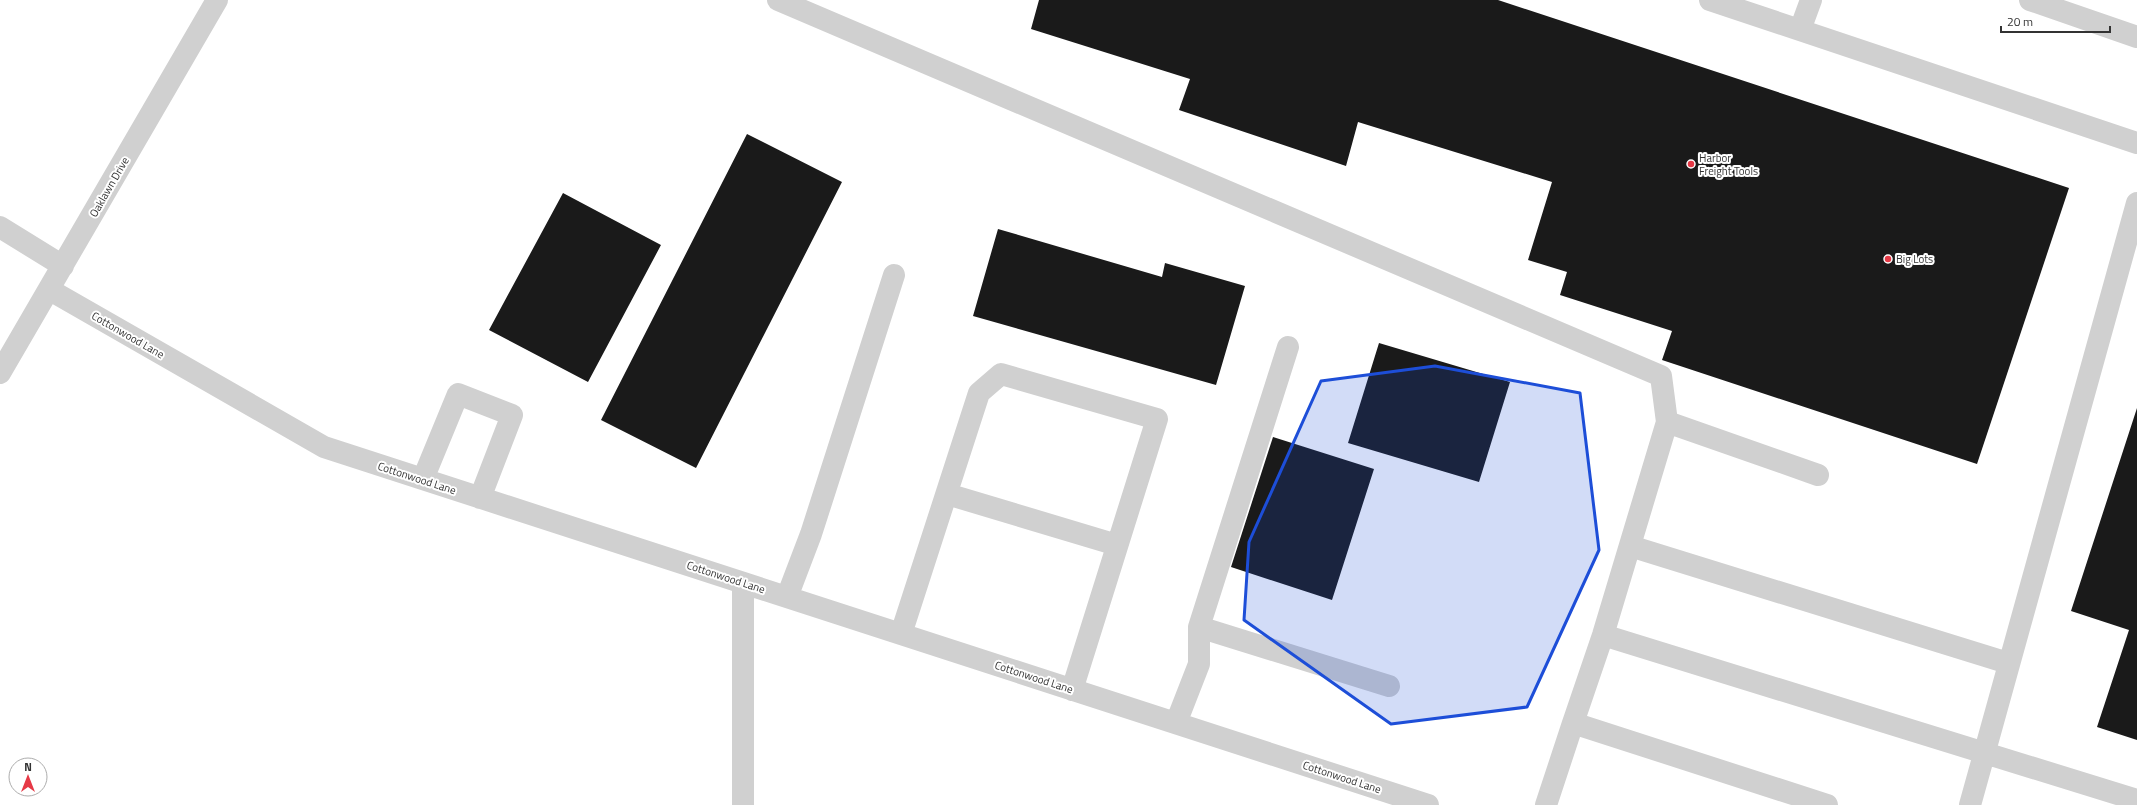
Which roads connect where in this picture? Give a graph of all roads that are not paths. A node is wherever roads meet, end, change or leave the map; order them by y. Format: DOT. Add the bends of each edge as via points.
graph roads {
  1 [pos="217,0"];
  2 [pos="778,0"];
  3 [pos="1710,0"];
  4 [pos="1810,0"];
  5 [pos="2030,0"];
  6 [pos="1800,30"];
  7 [pos="2137,37"];
  8 [pos="2137,144"];
  9 [pos="2137,203"];
  10 [pos="0,227"];
  11 [pos="63,266"];
  12 [pos="894,275"];
  13 [pos="50,290"];
  14 [pos="1288,347"];
  15 [pos="0,373"];
  16 [pos="1667,422"];
  17 [pos="1818,475"];
  18 [pos="422,479"];
  19 [pos="946,494"];
  20 [pos="480,498"];
  21 [pos="1117,545"];
  22 [pos="1630,546"];
  23 [pos="743,583"];
  24 [pos="787,597"];
  25 [pos="1199,628"];
  26 [pos="900,634"];
  27 [pos="1603,635"];
  28 [pos="2008,663"];
  29 [pos="1389,686"];
  30 [pos="1072,690"];
  31 [pos="1176,723"];
  32 [pos="1573,723"];
  33 [pos="1984,752"];
  34 [pos="2137,800"];
  35 [pos="743,805"];
  36 [pos="1428,805"];
  37 [pos="1546,805"];
  38 [pos="1827,805"];
  39 [pos="1970,805"];
  1 -- 11 [label="street, Oaklawn Drive"];
  2 -- 16 [label="street" via="1661,376"];
  3 -- 6 [label="street"];
  4 -- 6 [label="street"];
  5 -- 7 [label="street"];
  6 -- 8 [label="street"];
  9 -- 28 [label="street"];
  10 -- 11 [label="street"];
  11 -- 13 [label="street, Oaklawn Drive"];
  12 -- 24 [label="street" via="811,534"];
  13 -- 15 [label="street, Oaklawn Drive"];
  13 -- 18 [label="street, Cottonwood Lane" via="324,447"];
  14 -- 25 [label="street"];
  16 -- 17 [label="street"];
  16 -- 22 [label="street"];
  18 -- 20 [label="street, Cottonwood Lane"];
  18 -- 20 [label="street" via="458,394 512,415"];
  19 -- 21 [label="street"];
  19 -- 21 [label="street" via="979,393 1001,374 1157,419"];
  19 -- 26 [label="street"];
  20 -- 23 [label="street, Cottonwood Lane"];
  21 -- 30 [label="street"];
  22 -- 27 [label="street"];
  22 -- 28 [label="street"];
  23 -- 24 [label="street, Cottonwood Lane"];
  23 -- 35 [label="street"];
  24 -- 26 [label="street, Cottonwood Lane"];
  25 -- 29 [label="street"];
  25 -- 31 [label="street" via="1199,664"];
  26 -- 30 [label="street, Cottonwood Lane"];
  27 -- 32 [label="street"];
  27 -- 33 [label="street"];
  28 -- 33 [label="street"];
  30 -- 31 [label="street, Cottonwood Lane"];
  31 -- 36 [label="street, Cottonwood Lane"];
  32 -- 37 [label="street"];
  32 -- 38 [label="street"];
  33 -- 34 [label="street"];
  33 -- 39 [label="street"];
}
